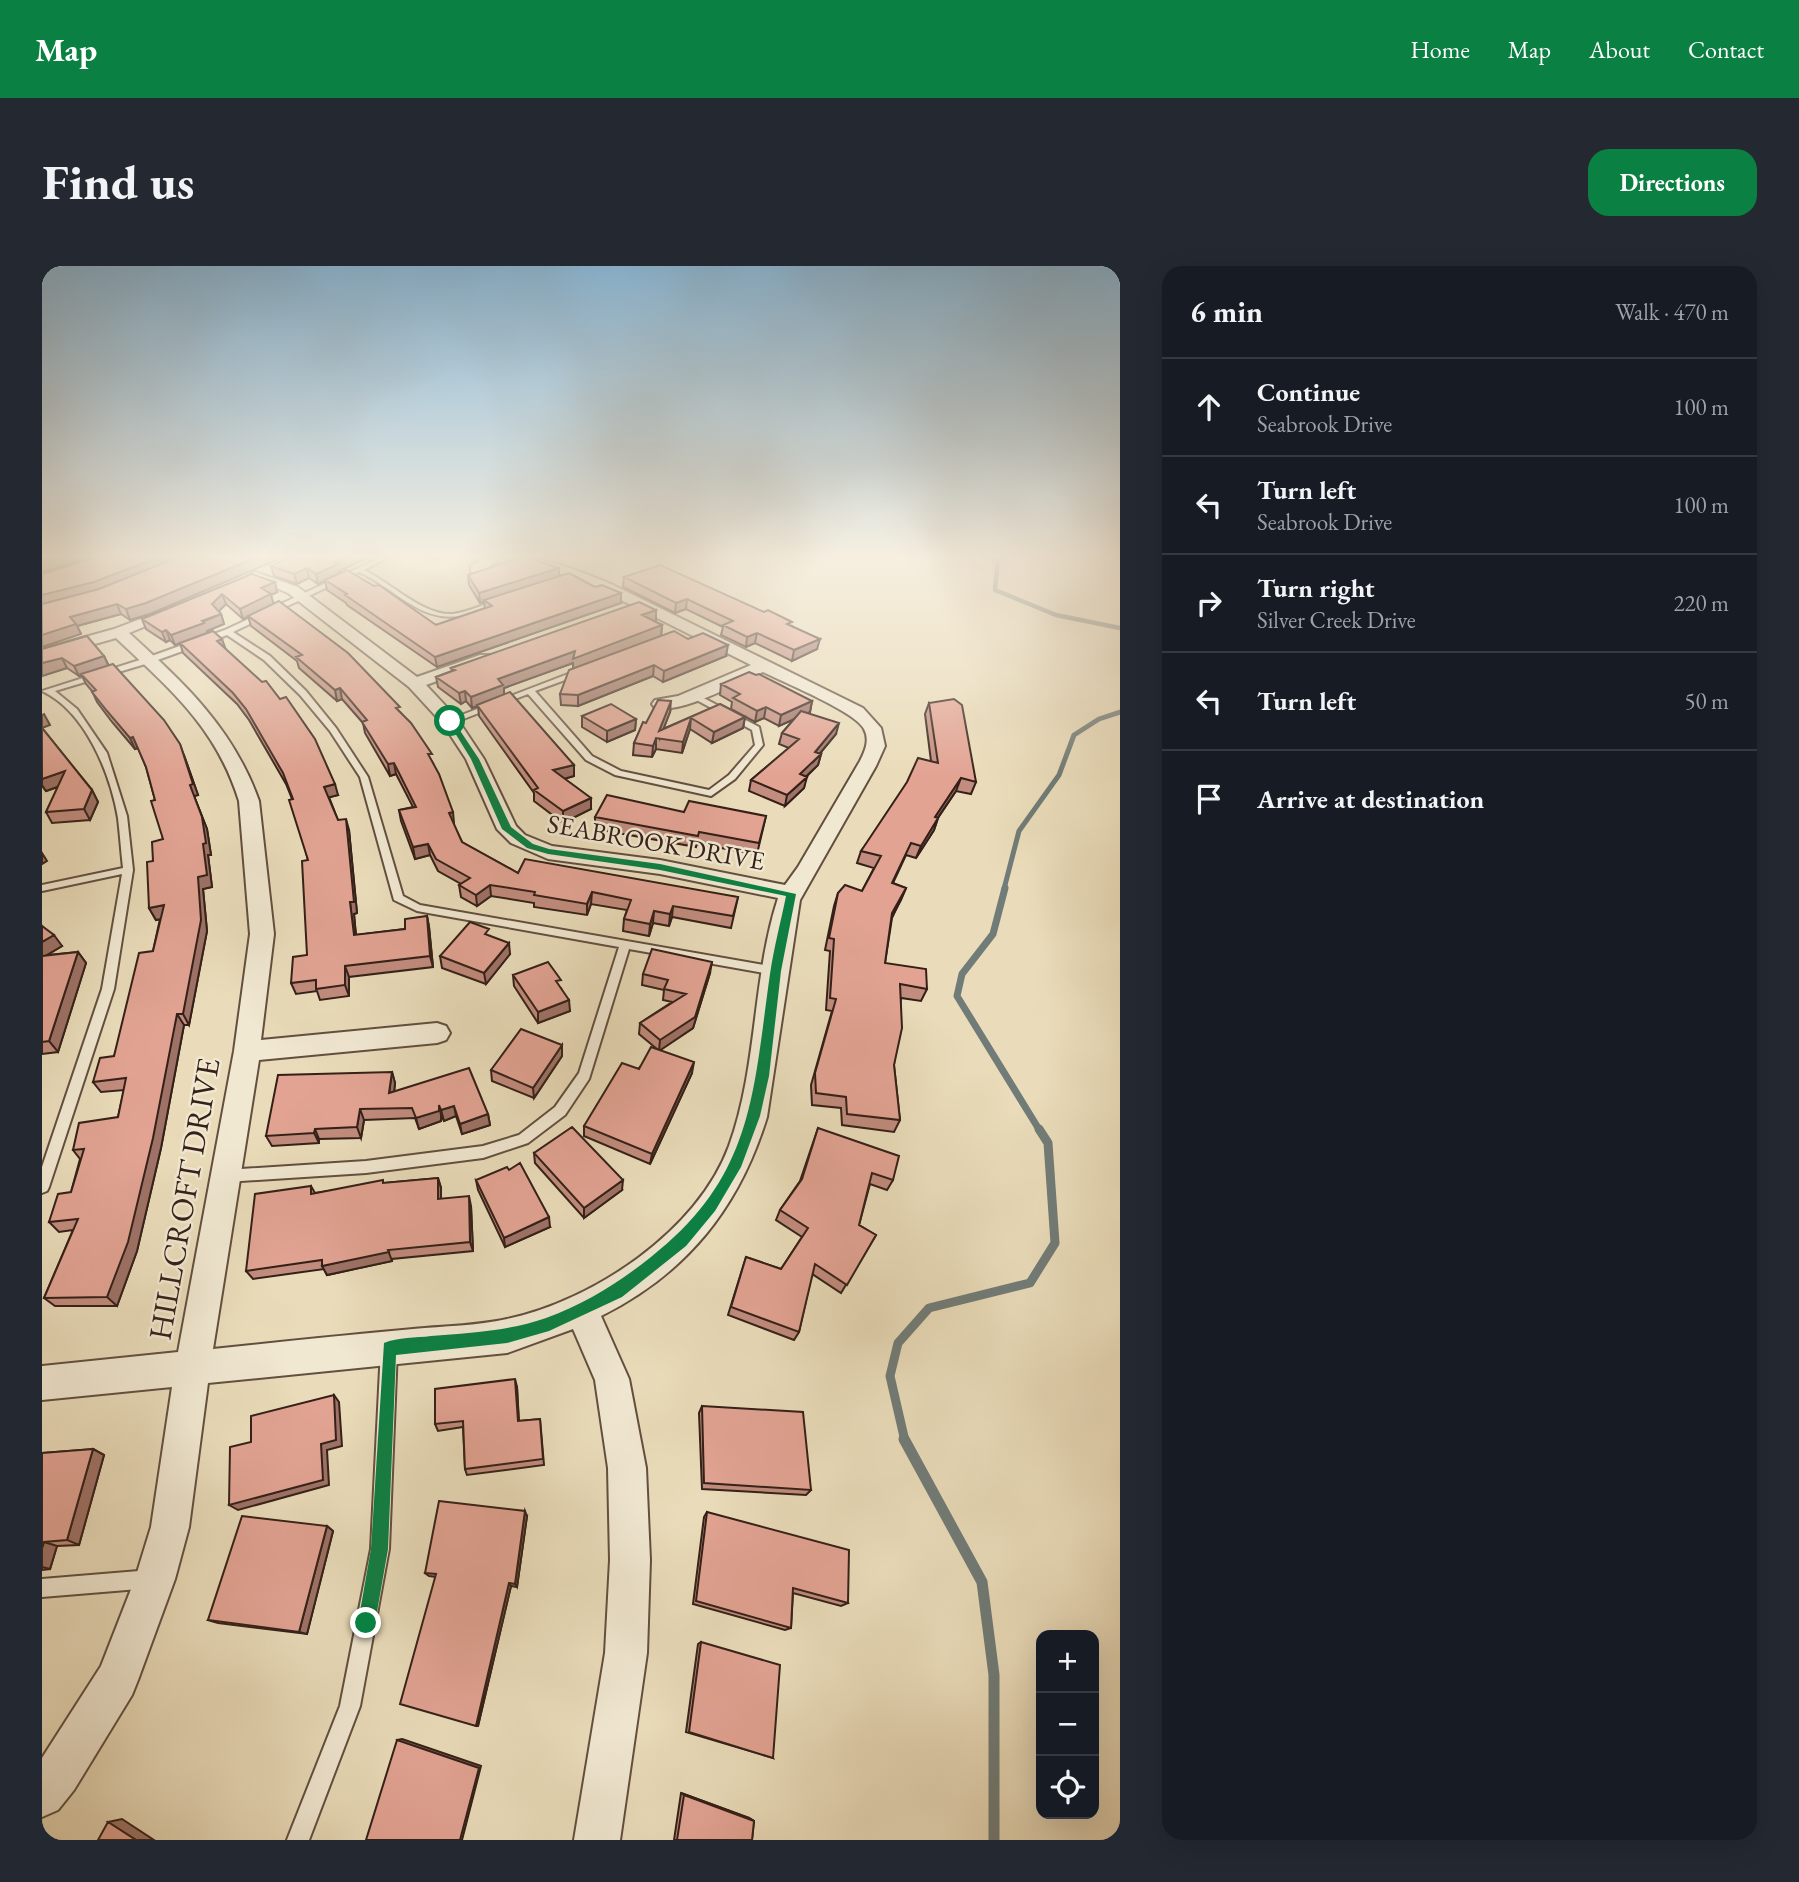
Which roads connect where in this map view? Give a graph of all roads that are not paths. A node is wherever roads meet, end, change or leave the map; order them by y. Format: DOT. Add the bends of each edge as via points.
graph roads {
  1 [pos="125,629"];
  2 [pos="233,629"];
  3 [pos="345,629"];
  4 [pos="680,629"];
  5 [pos="118,632"];
  6 [pos="228,632"];
  7 [pos="503,652"];
  8 [pos="42,654"];
  9 [pos="149,660"];
  10 [pos="764,666"];
  11 [pos="592,667"];
  12 [pos="415,683"];
  13 [pos="46,691"];
  14 [pos="530,691"];
  15 [pos="694,695"];
  16 [pos="661,704"];
  17 [pos="450,721"];
  18 [pos="128,870"];
  19 [pos="42,888"];
  20 [pos="791,894"];
  21 [pos="625,945"];
  22 [pos="775,971"];
  23 [pos="437,1032"];
  24 [pos="247,1051"];
  25 [pos="225,1176"];
  26 [pos="42,1187"];
  27 [pos="581,1309"];
  28 [pos="389,1348"];
  29 [pos="193,1365"];
  30 [pos="42,1382"];
  31 [pos="155,1579"];
  32 [pos="42,1588"];
  33 [pos="42,1794"];
  34 [pos="298,1840"];
  35 [pos="597,1840"];
  1 -- 5 [label="street"];
  2 -- 6 [label="lane"];
  3 -- 12 [label="street, SEABROOK DRIVE"];
  4 -- 10 [label="street"];
  5 -- 8 [label="street"];
  5 -- 9 [label="street, HILLCROFT DRIVE"];
  6 -- 9 [label="lane"];
  6 -- 21 [label="lane" via="267,658 303,693 364,777 398,898 417,908"];
  7 -- 12 [label="street"];
  9 -- 13 [label="lane"];
  9 -- 24 [label="street, HILLCROFT DRIVE" via="216,731 249,802 262,934"];
  10 -- 15 [label="street"];
  10 -- 20 [label="street" via="857,712 868,720 877,744"];
  11 -- 14 [label="lane"];
  12 -- 17 [label="street, SEABROOK DRIVE"];
  13 -- 18 [label="lane" via="74,711 103,753 122,816"];
  14 -- 15 [label="lane" via="589,758 618,773 711,793 732,777 759,745 756,729"];
  14 -- 17 [label="lane"];
  15 -- 16 [label="street"];
  17 -- 20 [label="street, SEABROOK DRIVE" via="475,759 507,829 530,846"];
  18 -- 19 [label="lane"];
  18 -- 26 [label="lane" via="108,989"];
  20 -- 22 [label="street"];
  21 -- 22 [label="lane"];
  21 -- 25 [label="lane" via="585,1075 560,1111 523,1139 483,1152 366,1167"];
  22 -- 27 [label="street" via="764,1076 737,1163 711,1207 681,1241 617,1293"];
  23 -- 24 [label="street"];
  24 -- 25 [label="street, HILLCROFT DRIVE"];
  25 -- 29 [label="street, HILLCROFT DRIVE"];
  27 -- 28 [label="street" via="507,1336"];
  27 -- 35 [label="street" via="612,1380 626,1468 630,1560 626,1653"];
  28 -- 29 [label="street"];
  28 -- 34 [label="lane" via="380,1549 350,1706"];
  29 -- 30 [label="street"];
  29 -- 31 [label="street, HILLCROFT DRIVE" via="170,1527"];
  31 -- 32 [label="lane"];
  31 -- 33 [label="street, HILLCROFT DRIVE" via="117,1680"];
}
